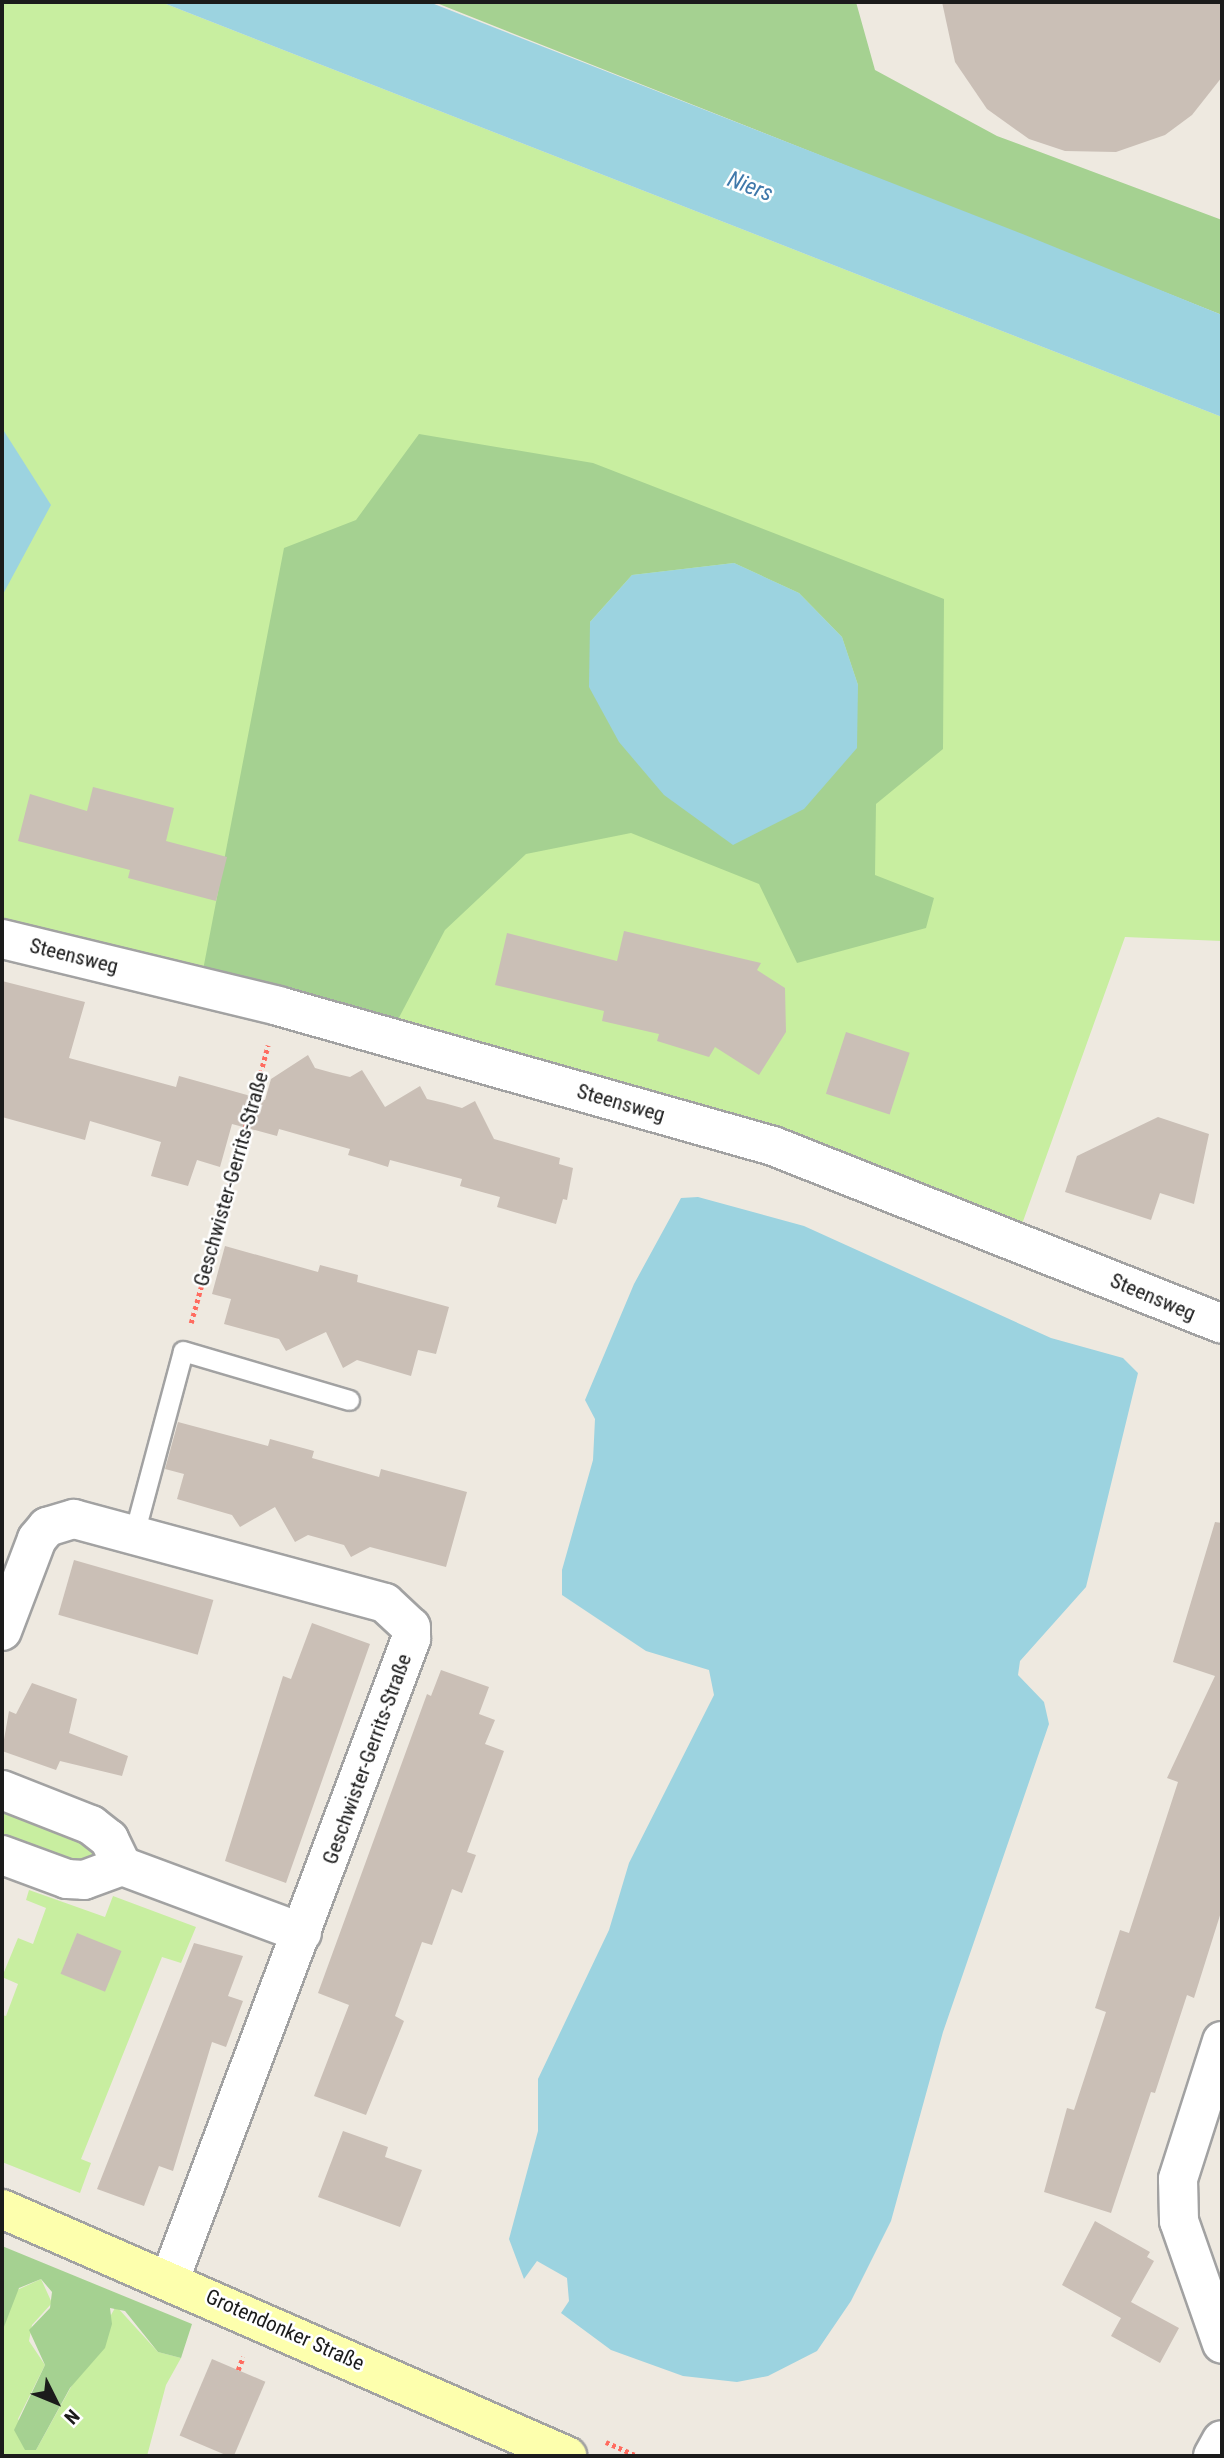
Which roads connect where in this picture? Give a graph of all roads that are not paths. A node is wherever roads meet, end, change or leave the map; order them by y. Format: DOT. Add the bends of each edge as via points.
graph roads {
  1 [pos="2,939"];
  2 [pos="1222,1324"];
  3 [pos="349,1400"];
  4 [pos="134,1534"];
  5 [pos="2,1631"];
  6 [pos="2,1790"];
  7 [pos="2,1855"];
  8 [pos="122,1866"];
  9 [pos="302,1933"];
  10 [pos="1222,2041"];
  11 [pos="2,2209"];
  12 [pos="170,2279"];
  13 [pos="1222,2344"];
  14 [pos="1222,2440"];
  15 [pos="567,2456"];
  16 [pos="1213,2456"];
  1 -- 2 [label="street, Steensweg" via="278,1006 773,1146"];
  3 -- 4 [label="lane" via="183,1351"];
  4 -- 5 [label="street, Geschwister-Gerrits-Straße" via="74,1519 47,1527 28,1559"];
  4 -- 9 [label="street, Geschwister-Gerrits-Straße" via="385,1603 411,1627 411,1639"];
  6 -- 8 [label="street" via="92,1825 109,1839"];
  7 -- 8 [label="street" via="67,1879 84,1880"];
  8 -- 9 [label="street"];
  9 -- 12 [label="street, Geschwister-Gerrits-Straße"];
  10 -- 13 [label="street" via="1178,2179 1179,2221"];
  11 -- 12 [label="main road, Grotendonker Straße"];
  12 -- 15 [label="main road, Grotendonker Straße"];
  14 -- 16 [label="street"];
}
